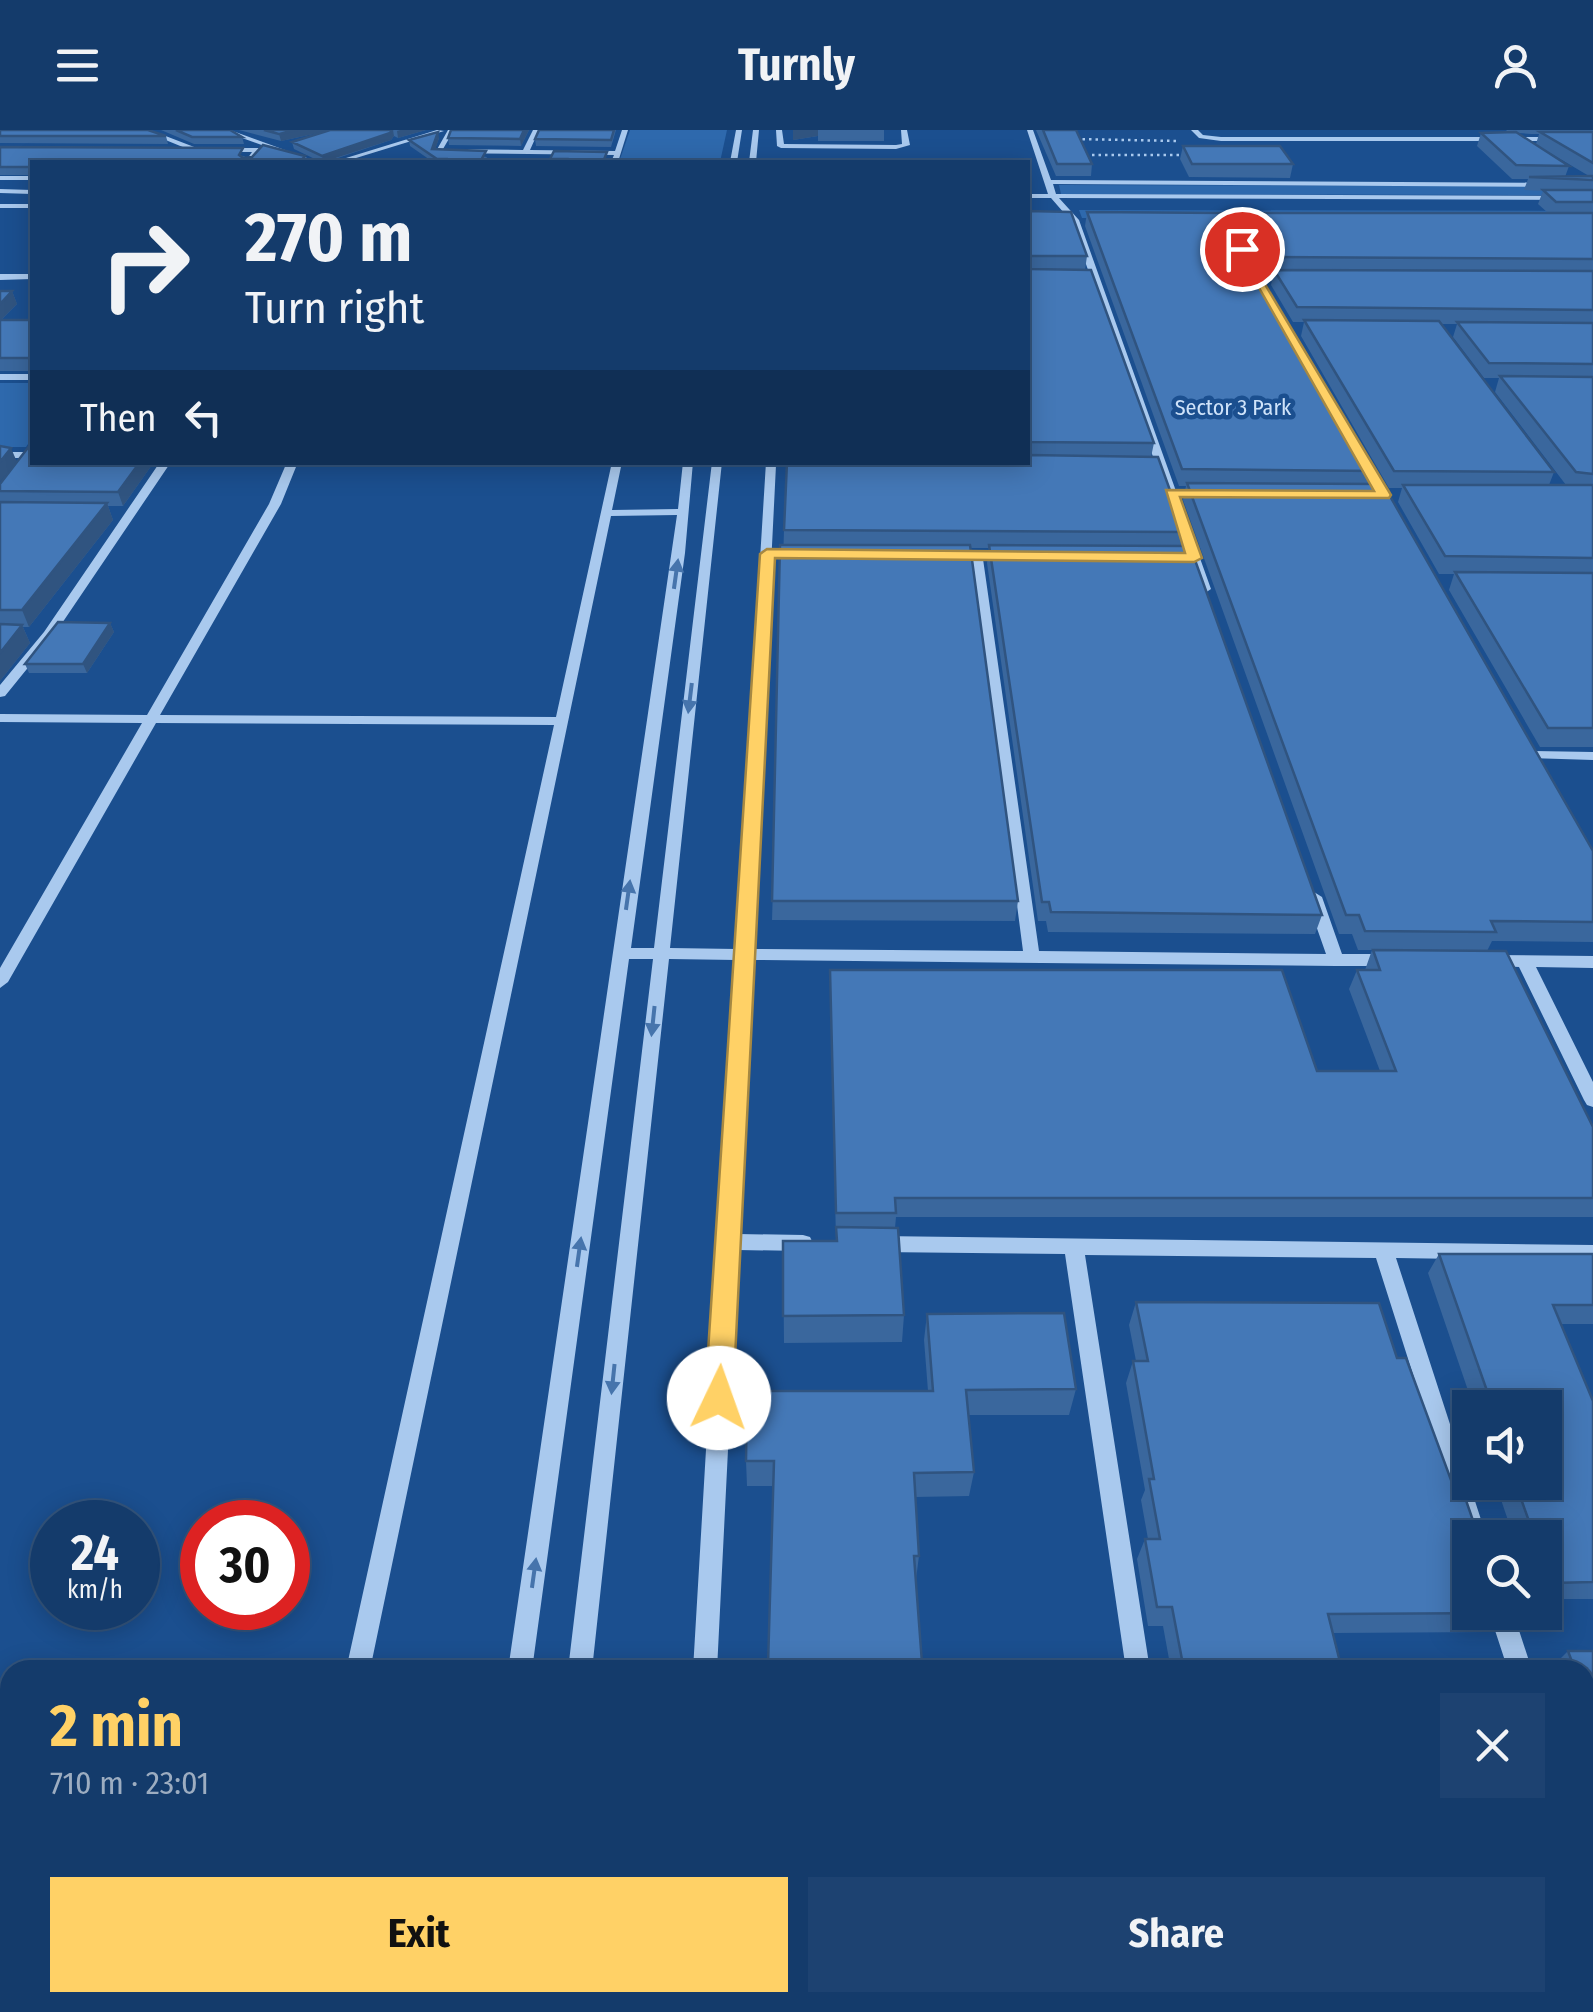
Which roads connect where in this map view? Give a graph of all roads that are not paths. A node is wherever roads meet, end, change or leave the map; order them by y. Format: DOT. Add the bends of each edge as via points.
graph roads {
  1 [pos="144,130"];
  2 [pos="228,130"];
  3 [pos="448,130"];
  4 [pos="536,130"];
  5 [pos="625,130"];
  6 [pos="739,130"];
  7 [pos="756,130"];
  8 [pos="779,130"];
  9 [pos="904,130"];
  10 [pos="1030,130"];
  11 [pos="1194,130"];
  12 [pos="1500,130"];
  13 [pos="1514,139"];
  14 [pos="1593,139"];
  15 [pos="292,144"];
  16 [pos="276,148"];
  17 [pos="1529,148"];
  18 [pos="158,150"];
  19 [pos="198,150"];
  20 [pos="258,150"];
  21 [pos="525,152"];
  22 [pos="616,158"];
  23 [pos="250,160"];
  24 [pos="309,160"];
  25 [pos="344,160"];
  26 [pos="733,160"];
  27 [pos="753,160"];
  28 [pos="1572,176"];
  29 [pos="0,178"];
  30 [pos="30,178"];
  31 [pos="1046,182"];
  32 [pos="1591,186"];
  33 [pos="0,192"];
  34 [pos="30,192"];
  35 [pos="1030,196"];
  36 [pos="1053,196"];
  37 [pos="1593,198"];
  38 [pos="1030,205"];
  39 [pos="1065,205"];
  40 [pos="0,206"];
  41 [pos="30,206"];
  42 [pos="1593,206"];
  43 [pos="1059,220"];
  44 [pos="1075,220"];
  45 [pos="1094,220"];
  46 [pos="0,276"];
  47 [pos="30,277"];
  48 [pos="1078,278"];
  49 [pos="1095,278"];
  50 [pos="30,374"];
  51 [pos="0,377"];
  52 [pos="0,455"];
  53 [pos="30,456"];
  54 [pos="30,459"];
  55 [pos="164,465"];
  56 [pos="292,465"];
  57 [pos="616,465"];
  58 [pos="688,465"];
  59 [pos="717,465"];
  60 [pos="771,465"];
  61 [pos="1144,466"];
  62 [pos="1162,467"];
  63 [pos="22,469"];
  64 [pos="1172,493"];
  65 [pos="1191,493"];
  66 [pos="682,512"];
  67 [pos="111,513"];
  68 [pos="130,513"];
  69 [pos="607,513"];
  70 [pos="939,555"];
  71 [pos="977,556"];
  72 [pos="1017,556"];
  73 [pos="1174,557"];
  74 [pos="1194,558"];
  75 [pos="1207,594"];
  76 [pos="32,635"];
  77 [pos="48,635"];
  78 [pos="0,693"];
  79 [pos="151,716"];
  80 [pos="0,718"];
  81 [pos="559,721"];
  82 [pos="1525,740"];
  83 [pos="1534,756"];
  84 [pos="1593,756"];
  85 [pos="1544,772"];
  86 [pos="1310,887"];
  87 [pos="620,952"];
  88 [pos="661,953"];
  89 [pos="743,954"];
  90 [pos="1032,957"];
  91 [pos="1336,960"];
  92 [pos="1412,960"];
  93 [pos="1468,961"];
  94 [pos="1525,962"];
  95 [pos="1593,962"];
  96 [pos="0,982"];
  97 [pos="1593,1100"];
  98 [pos="726,1242"];
  99 [pos="823,1243"];
  100 [pos="862,1244"];
  101 [pos="1074,1246"];
  102 [pos="1383,1250"];
  103 [pos="1593,1253"];
  104 [pos="1470,1520"];
  105 [pos="1507,1630"];
  106 [pos="360,1660"];
  107 [pos="521,1660"];
  108 [pos="581,1660"];
  109 [pos="705,1660"];
  110 [pos="1136,1660"];
  111 [pos="1517,1660"];
  1 -- 19 [label="street"];
  2 -- 16 [label="street"];
  3 -- 21 [label="street" via="438,151"];
  3 -- 25 [label="street"];
  4 -- 21 [label="street"];
  5 -- 22 [label="street"];
  6 -- 26 [label="street"];
  7 -- 27 [label="street"];
  8 -- 9 [label="street" via="781,146 878,147 906,144"];
  10 -- 31 [label="street"];
  11 -- 13 [label="street" via="1209,139"];
  12 -- 13 [label="street"];
  13 -- 14 [label="street"];
  13 -- 17 [label="street"];
  15 -- 16 [label="street"];
  16 -- 20 [label="street"];
  16 -- 24 [label="street"];
  18 -- 19 [label="street"];
  19 -- 20 [label="street"];
  20 -- 23 [label="street"];
  21 -- 22 [label="street"];
  28 -- 32 [label="street"];
  29 -- 30 [label="street"];
  31 -- 32 [label="street"];
  31 -- 36 [label="street"];
  33 -- 34 [label="street"];
  35 -- 36 [label="street"];
  36 -- 37 [label="street"];
  36 -- 39 [label="street"];
  38 -- 39 [label="street"];
  39 -- 42 [label="street"];
  39 -- 44 [label="street"];
  40 -- 41 [label="street"];
  43 -- 44 [label="street"];
  44 -- 45 [label="street"];
  44 -- 49 [label="street"];
  46 -- 47 [label="street"];
  48 -- 49 [label="street"];
  49 -- 62 [label="street"];
  50 -- 51 [label="street"];
  52 -- 53 [label="street"];
  54 -- 63 [label="street"];
  55 -- 68 [label="street"];
  56 -- 79 [label="street"];
  57 -- 69 [label="street"];
  58 -- 66 [label="street"];
  59 -- 88 [label="street, one-way"];
  60 -- 89 [label="street" via="777,554"];
  61 -- 62 [label="street"];
  62 -- 64 [label="street"];
  64 -- 65 [label="street"];
  64 -- 74 [label="street"];
  66 -- 69 [label="street"];
  87 -- 66 [label="street, one-way"];
  67 -- 68 [label="street"];
  68 -- 77 [label="street"];
  69 -- 81 [label="street"];
  70 -- 71 [label="street"];
  71 -- 72 [label="street"];
  71 -- 90 [label="street"];
  73 -- 74 [label="street"];
  74 -- 75 [label="street"];
  76 -- 77 [label="street"];
  77 -- 78 [label="street"];
  79 -- 80 [label="street"];
  79 -- 81 [label="street"];
  79 -- 96 [label="street"];
  81 -- 106 [label="street"];
  82 -- 83 [label="street"];
  83 -- 84 [label="street"];
  83 -- 85 [label="street"];
  86 -- 91 [label="street"];
  87 -- 88 [label="street"];
  107 -- 87 [label="street, one-way"];
  88 -- 89 [label="street"];
  88 -- 108 [label="street, one-way"];
  89 -- 90 [label="street"];
  89 -- 98 [label="street"];
  90 -- 91 [label="street"];
  91 -- 92 [label="street"];
  93 -- 94 [label="street"];
  94 -- 95 [label="street"];
  94 -- 97 [label="street"];
  98 -- 99 [label="street"];
  98 -- 109 [label="street"];
  100 -- 101 [label="street"];
  101 -- 102 [label="street"];
  101 -- 110 [label="street"];
  102 -- 103 [label="street"];
  102 -- 104 [label="street"];
  105 -- 111 [label="street"];
}
